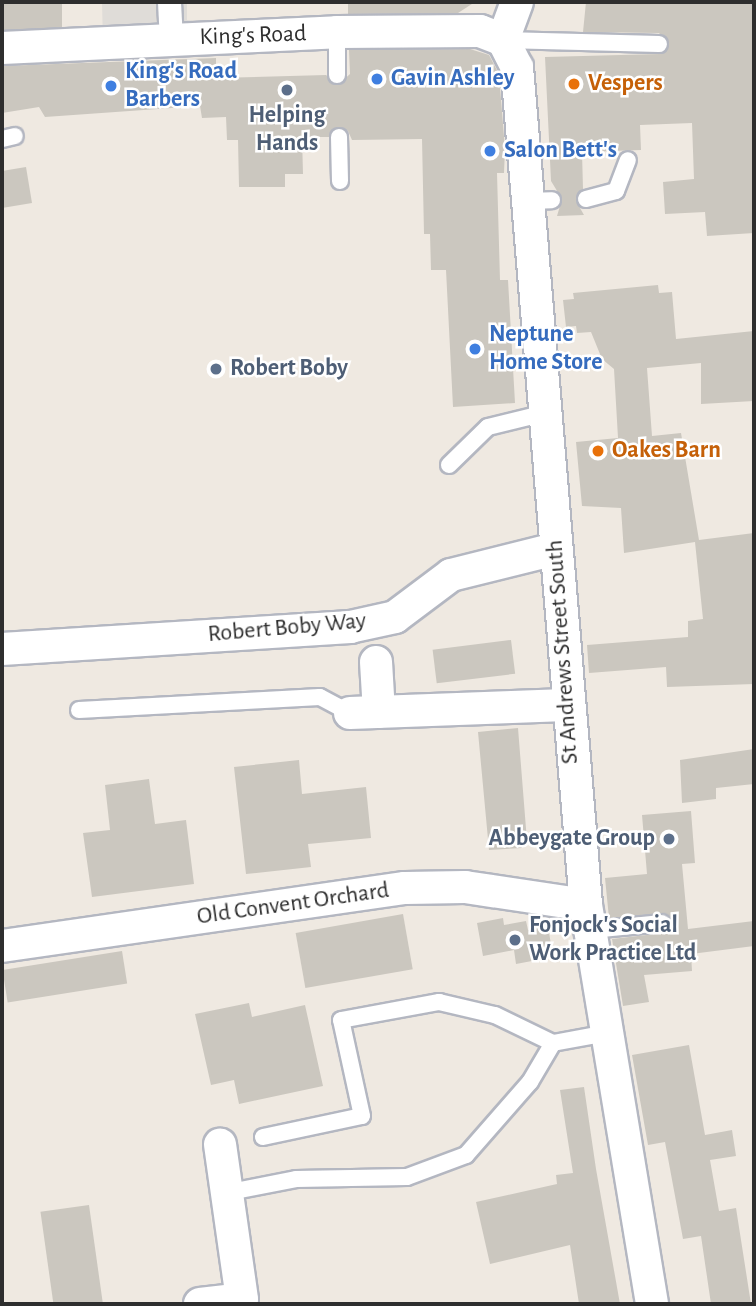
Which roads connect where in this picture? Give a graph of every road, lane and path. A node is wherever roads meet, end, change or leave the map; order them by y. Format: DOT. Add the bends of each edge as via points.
graph roads {
  1 [pos="169,2"];
  2 [pos="517,2"];
  3 [pos="337,32"];
  4 [pos="171,39"];
  5 [pos="503,40"];
  6 [pos="659,44"];
  7 [pos="2,48"];
  8 [pos="337,75"];
  9 [pos="338,137"];
  10 [pos="628,160"];
  11 [pos="340,181"];
  12 [pos="586,199"];
  13 [pos="545,413"];
  14 [pos="449,465"];
  15 [pos="555,549"];
  16 [pos="2,649"];
  17 [pos="376,662"];
  18 [pos="566,705"];
  19 [pos="79,710"];
  20 [pos="365,713"];
  21 [pos="589,918"];
  22 [pos="662,923"];
  23 [pos="2,946"];
  24 [pos="608,1033"];
  25 [pos="553,1044"];
  26 [pos="262,1137"];
  27 [pos="220,1145"];
  28 [pos="230,1192"];
  29 [pos="200,1304"];
  30 [pos="652,1304"];
  1 -- 4 [label="street"];
  2 -- 5 [label="street"];
  3 -- 4 [label="street, King's Road"];
  3 -- 5 [label="street, King's Road" via="480,31"];
  3 -- 8 [label="lane"];
  4 -- 7 [label="street, King's Road"];
  5 -- 6 [label="lane"];
  5 -- 13 [label="street, St Andrews Street South" via="517,67 540,200"];
  9 -- 11 [label="lane"];
  10 -- 12 [label="lane" via="616,191"];
  13 -- 14 [label="lane" via="488,427"];
  13 -- 15 [label="street, St Andrews Street South"];
  15 -- 16 [label="street, Robert Boby Way" via="451,575 395,617 350,627"];
  15 -- 18 [label="street, St Andrews Street South"];
  17 -- 20 [label="street"];
  18 -- 20 [label="street"];
  18 -- 21 [label="street, St Andrews Street South"];
  19 -- 20 [label="lane" via="320,697"];
  21 -- 22 [label="lane"];
  21 -- 23 [label="street, Old Convent Orchard" via="466,887 405,888"];
  21 -- 24 [label="street, St Andrews Street South"];
  24 -- 25 [label="lane"];
  24 -- 30 [label="street, St Andrews Street South"];
  25 -- 26 [label="lane" via="495,1016 439,1002 341,1020 362,1116"];
  25 -- 28 [label="lane" via="530,1082 466,1155 407,1177 296,1180"];
  27 -- 28 [label="street"];
  28 -- 29 [label="street" via="242,1298"];
}
